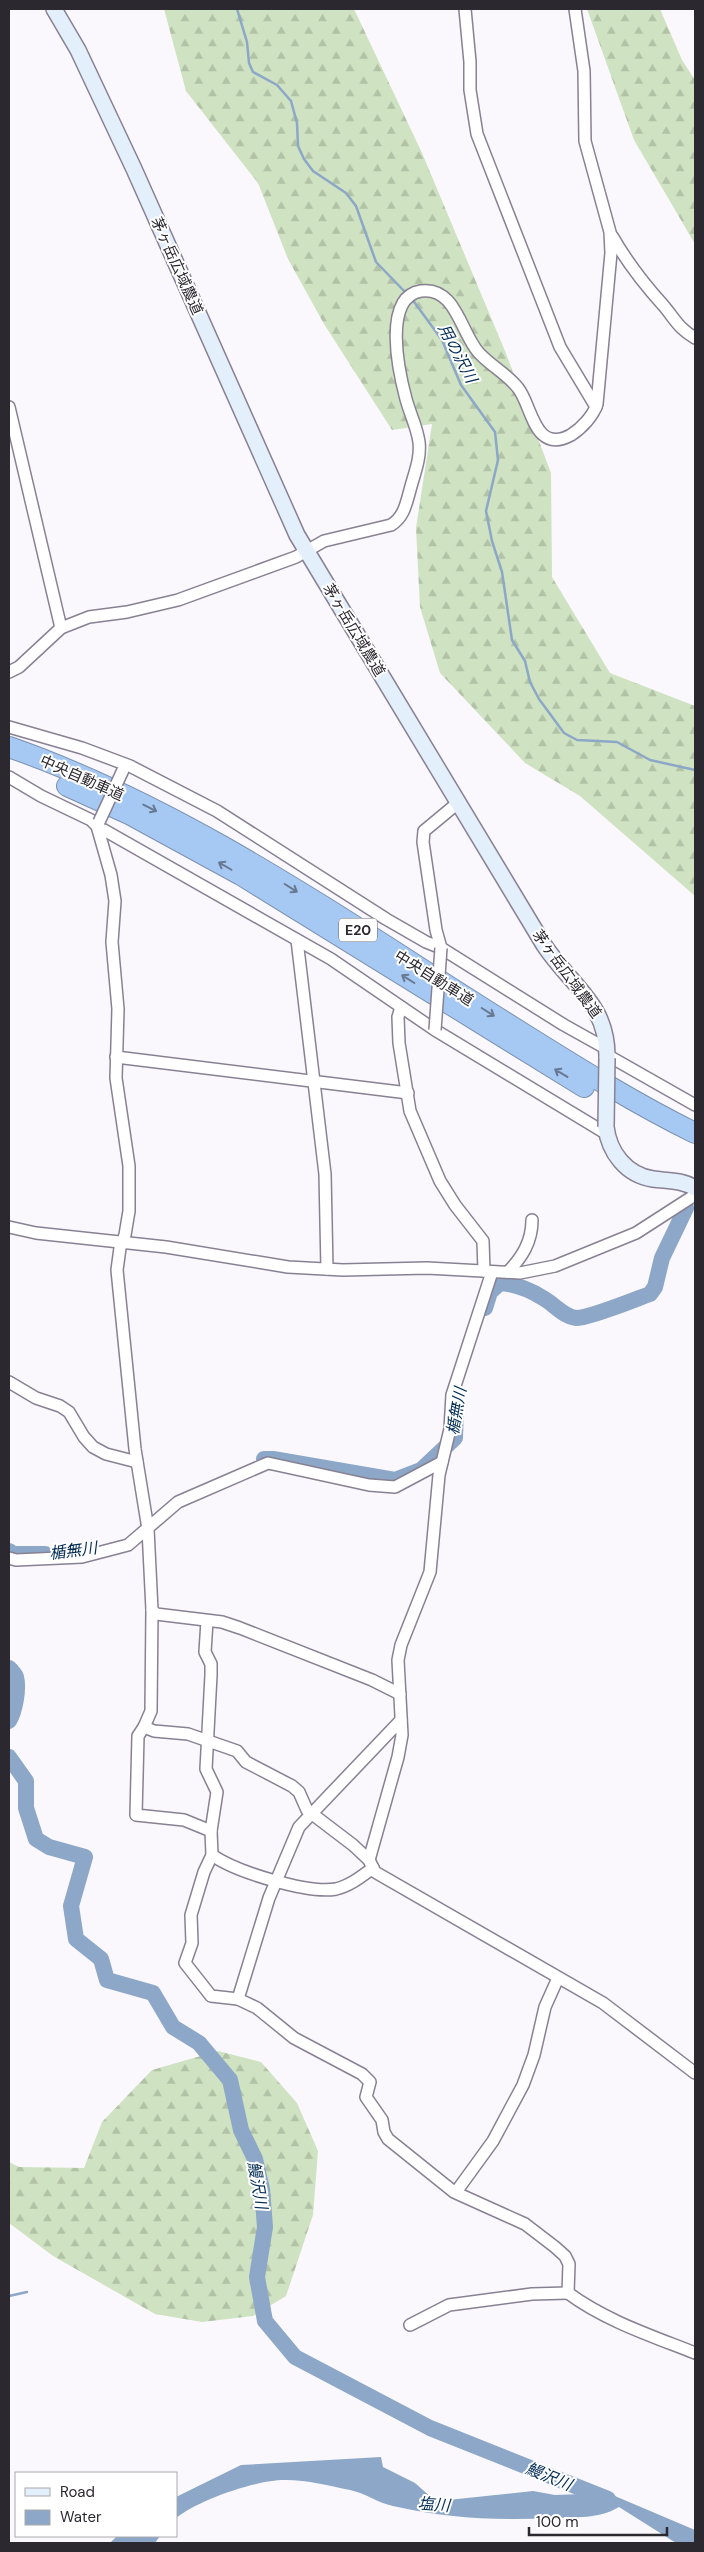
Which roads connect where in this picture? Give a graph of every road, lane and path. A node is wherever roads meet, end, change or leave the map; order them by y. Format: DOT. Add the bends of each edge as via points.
graph roads {
  1 [pos="54,9"];
  2 [pos="464,9"];
  3 [pos="575,9"];
  4 [pos="610,232"];
  5 [pos="695,338"];
  6 [pos="596,407"];
  7 [pos="9,408"];
  8 [pos="306,551"];
  9 [pos="61,628"];
  10 [pos="9,672"];
  11 [pos="9,726"];
  12 [pos="9,748"];
  13 [pos="9,762"];
  14 [pos="125,767"];
  15 [pos="9,777"];
  16 [pos="459,802"];
  17 [pos="98,824"];
  18 [pos="297,940"];
  19 [pos="441,948"];
  20 [pos="401,1007"];
  21 [pos="435,1030"];
  22 [pos="607,1054"];
  23 [pos="116,1057"];
  24 [pos="313,1082"];
  25 [pos="408,1093"];
  26 [pos="695,1105"];
  27 [pos="607,1130"];
  28 [pos="695,1133"];
  29 [pos="695,1148"];
  30 [pos="695,1188"];
  31 [pos="695,1195"];
  32 [pos="532,1220"];
  33 [pos="9,1227"];
  34 [pos="121,1243"];
  35 [pos="327,1269"];
  36 [pos="488,1271"];
  37 [pos="508,1272"];
  38 [pos="9,1382"];
  39 [pos="443,1458"];
  40 [pos="137,1462"];
  41 [pos="148,1529"];
  42 [pos="9,1558"];
  43 [pos="152,1610"];
  44 [pos="207,1621"];
  45 [pos="400,1694"];
  46 [pos="401,1720"];
  47 [pos="144,1727"];
  48 [pos="207,1742"];
  49 [pos="313,1814"];
  50 [pos="211,1830"];
  51 [pos="212,1855"];
  52 [pos="371,1864"];
  53 [pos="276,1880"];
  54 [pos="558,1978"];
  55 [pos="238,1999"];
  56 [pos="695,2073"];
  57 [pos="456,2192"];
  58 [pos="568,2293"];
  59 [pos="410,2325"];
  60 [pos="695,2353"];
  1 -- 8 [label="street, 茅ヶ岳広域農道" via="78,50 134,169"];
  2 -- 6 [label="street" via="470,98 476,134 560,347"];
  3 -- 4 [label="street" via="584,71 585,141"];
  4 -- 5 [label="street" via="632,271 664,306 678,327"];
  4 -- 6 [label="street" via="610,276"];
  6 -- 8 [label="street" via="584,424 565,438 556,439 541,432 531,420 520,390 478,352 448,300 432,291 416,292 403,303 396,325 399,368 420,449 403,514 391,525 324,541"];
  7 -- 9 [label="street"];
  8 -- 9 [label="street" via="265,570 178,600 89,617"];
  8 -- 16 [label="street, 茅ヶ岳広域農道"];
  9 -- 10 [label="street"];
  11 -- 14 [label="street" via="82,748"];
  12 -- 28 [label="highway, 中央自動車道 / E20, one-way" via="82,777 188,828 596,1079"];
  29 -- 13 [label="highway, 中央自動車道 / E20, one-way" via="590,1091 181,841 76,789"];
  14 -- 17 [label="street, bridge"];
  14 -- 19 [label="street" via="217,811 386,919"];
  15 -- 17 [label="street"];
  16 -- 19 [label="street" via="424,831 423,842"];
  16 -- 22 [label="street, 茅ヶ岳広域農道" via="544,945 600,1014"];
  17 -- 18 [label="street"];
  17 -- 23 [label="street" via="112,875 115,901 112,942 118,1008"];
  18 -- 20 [label="street"];
  18 -- 24 [label="street"];
  19 -- 21 [label="street, bridge"];
  19 -- 22 [label="street"];
  20 -- 21 [label="street"];
  20 -- 25 [label="street" via="399,1042"];
  21 -- 27 [label="street"];
  22 -- 26 [label="street"];
  22 -- 27 [label="street, 茅ヶ岳広域農道, bridge"];
  23 -- 24 [label="street"];
  23 -- 34 [label="street" via="129,1187 125,1235"];
  24 -- 25 [label="street"];
  24 -- 35 [label="street" via="325,1174"];
  25 -- 36 [label="street" via="410,1111 440,1181 483,1241"];
  27 -- 30 [label="street, 茅ヶ岳広域農道" via="618,1158 637,1174 681,1182"];
  31 -- 37 [label="street" via="636,1232 564,1262 520,1273"];
  32 -- 37 [label="street" via="527,1245"];
  33 -- 34 [label="street"];
  34 -- 35 [label="street" via="288,1267"];
  34 -- 40 [label="street" via="117,1270"];
  35 -- 36 [label="street"];
  36 -- 37 [label="street"];
  36 -- 39 [label="street" via="452,1395 450,1430"];
  38 -- 40 [label="street" via="69,1412 94,1447 106,1454"];
  39 -- 41 [label="street" via="395,1487 369,1485 268,1463 178,1502"];
  39 -- 45 [label="street" via="430,1572 398,1660"];
  40 -- 41 [label="street"];
  41 -- 42 [label="street" via="128,1545 82,1557"];
  41 -- 43 [label="street"];
  43 -- 44 [label="street" via="156,1614"];
  43 -- 47 [label="street" via="151,1711"];
  44 -- 45 [label="street" via="240,1628"];
  44 -- 48 [label="street" via="205,1652 211,1664 211,1675"];
  45 -- 46 [label="street"];
  46 -- 49 [label="street"];
  46 -- 52 [label="street" via="398,1758"];
  47 -- 48 [label="street" via="188,1734"];
  47 -- 50 [label="street" via="138,1736 136,1815 184,1820"];
  48 -- 49 [label="street" via="236,1751 246,1762 292,1786"];
  48 -- 50 [label="street" via="206,1769 217,1792"];
  49 -- 52 [label="street"];
  49 -- 53 [label="street" via="299,1827"];
  50 -- 51 [label="street"];
  51 -- 53 [label="street" via="237,1869"];
  51 -- 55 [label="street" via="191,1915 192,1943 185,1963 211,1996"];
  52 -- 53 [label="street" via="338,1888 312,1889"];
  52 -- 54 [label="street" via="375,1872"];
  53 -- 55 [label="street"];
  54 -- 56 [label="street" via="602,2003"];
  54 -- 57 [label="street" via="545,2007 534,2055 522,2085 493,2141"];
  55 -- 57 [label="street" via="258,2008 294,2038 362,2074 370,2082 366,2097 382,2120 388,2139"];
  57 -- 58 [label="street" via="524,2224 565,2256 569,2264"];
  58 -- 59 [label="street" via="532,2294 449,2305"];
  58 -- 60 [label="street" via="632,2328"];
}
